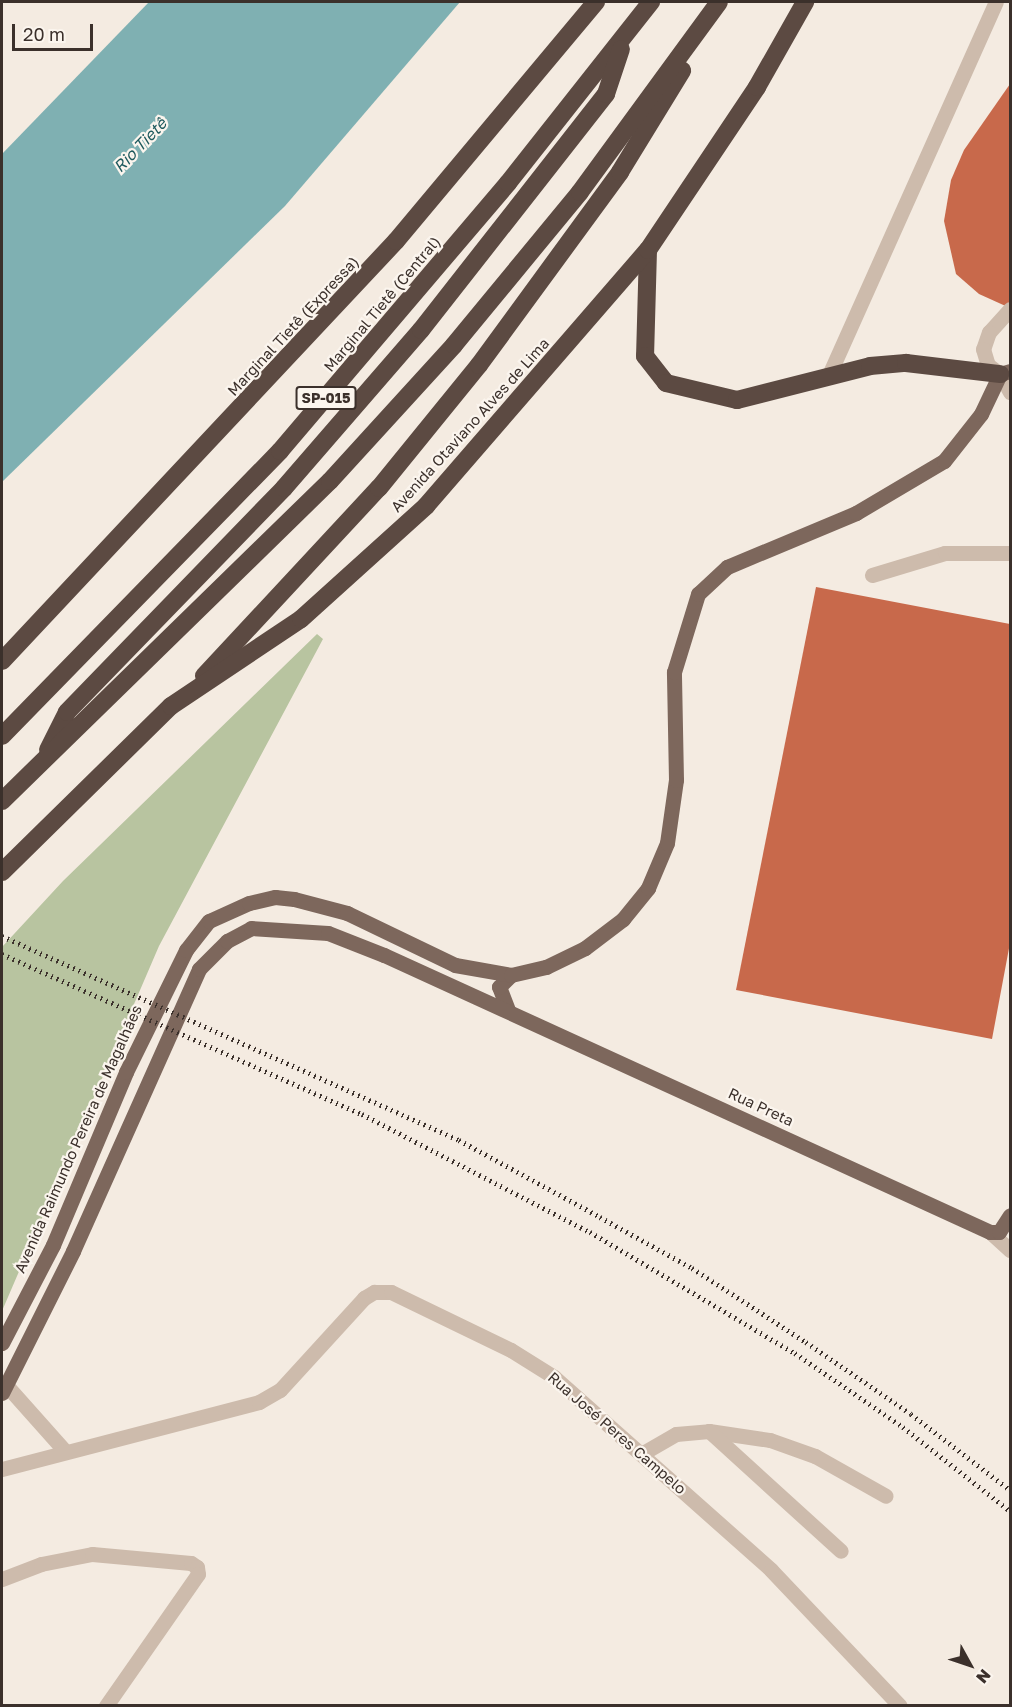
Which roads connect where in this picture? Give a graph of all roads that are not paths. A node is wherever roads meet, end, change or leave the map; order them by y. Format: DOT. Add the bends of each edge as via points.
graph roads {
  1 [pos="596,2"];
  2 [pos="651,2"];
  3 [pos="719,2"];
  4 [pos="805,2"];
  5 [pos="996,2"];
  6 [pos="625,37"];
  7 [pos="690,44"];
  8 [pos="648,250"];
  9 [pos="1011,309"];
  10 [pos="1005,373"];
  11 [pos="828,377"];
  12 [pos="1011,393"];
  13 [pos="1011,553"];
  14 [pos="872,575"];
  15 [pos="2,661"];
  16 [pos="171,706"];
  17 [pos="2,736"];
  18 [pos="42,763"];
  19 [pos="2,801"];
  20 [pos="2,872"];
  21 [pos="511,975"];
  22 [pos="502,1008"];
  23 [pos="1010,1221"];
  24 [pos="990,1232"];
  25 [pos="1011,1250"];
  26 [pos="2,1343"];
  27 [pos="4,1390"];
  28 [pos="709,1431"];
  29 [pos="65,1451"];
  30 [pos="643,1453"];
  31 [pos="2,1469"];
  32 [pos="886,1496"];
  33 [pos="841,1551"];
  34 [pos="2,1579"];
  35 [pos="106,1706"];
  36 [pos="900,1706"];
  1 -- 15 [label="highway, Marginal Tietê (Expressa)" via="396,241"];
  2 -- 6 [label="highway, SP-015"];
  3 -- 7 [label="highway"];
  4 -- 8 [label="highway, Avenida Otaviano Alves de Lima" via="757,87"];
  5 -- 11 [label="street"];
  6 -- 17 [label="highway, Marginal Tietê (Central) / SP-015" via="508,183 280,451"];
  6 -- 18 [label="highway" via="606,94 421,330 284,488 67,712"];
  7 -- 16 [label="highway" via="682,71 620,172 479,365 371,496"];
  7 -- 18 [label="highway" via="580,192 454,345 330,481"];
  8 -- 11 [label="highway" via="645,356 666,383 737,400"];
  8 -- 16 [label="highway, Avenida Otaviano Alves de Lima" via="426,506 301,619"];
  9 -- 10 [label="street" via="989,332 983,349 988,365"];
  10 -- 11 [label="highway" via="906,363 870,366"];
  10 -- 12 [label="street"];
  10 -- 21 [label="main road, Avenida Raimundo Pereira de Magalhães" via="981,414 944,461 856,513 727,567 698,594 674,672 676,780 667,843 648,888 623,919 585,948 546,967"];
  13 -- 14 [label="street" via="945,554"];
  16 -- 20 [label="highway, Avenida Otaviano Alves de Lima"];
  18 -- 19 [label="highway"];
  21 -- 22 [label="main road" via="499,987"];
  21 -- 26 [label="main road, Avenida Raimundo Pereira de Magalhães" via="455,965 347,913 294,899 275,897 249,903 208,921 186,950 126,1072 53,1245"];
  22 -- 24 [label="main road, Rua Preta"];
  22 -- 27 [label="main road" via="328,933 251,928 227,941 199,969 73,1251"];
  23 -- 24 [label="main road" via="999,1232"];
  24 -- 25 [label="street"];
  27 -- 29 [label="street"];
  28 -- 30 [label="street" via="676,1434"];
  28 -- 32 [label="street" via="770,1440 815,1456"];
  28 -- 33 [label="street"];
  29 -- 30 [label="street, Rua José Peres Campelo" via="259,1402 280,1390 364,1298 391,1292 511,1350 554,1377"];
  29 -- 31 [label="street, Rua José Peres Campelo"];
  30 -- 36 [label="street, Rua José Peres Campelo" via="771,1570"];
  34 -- 35 [label="street" via="41,1564 92,1554 191,1563 198,1574"];
}
